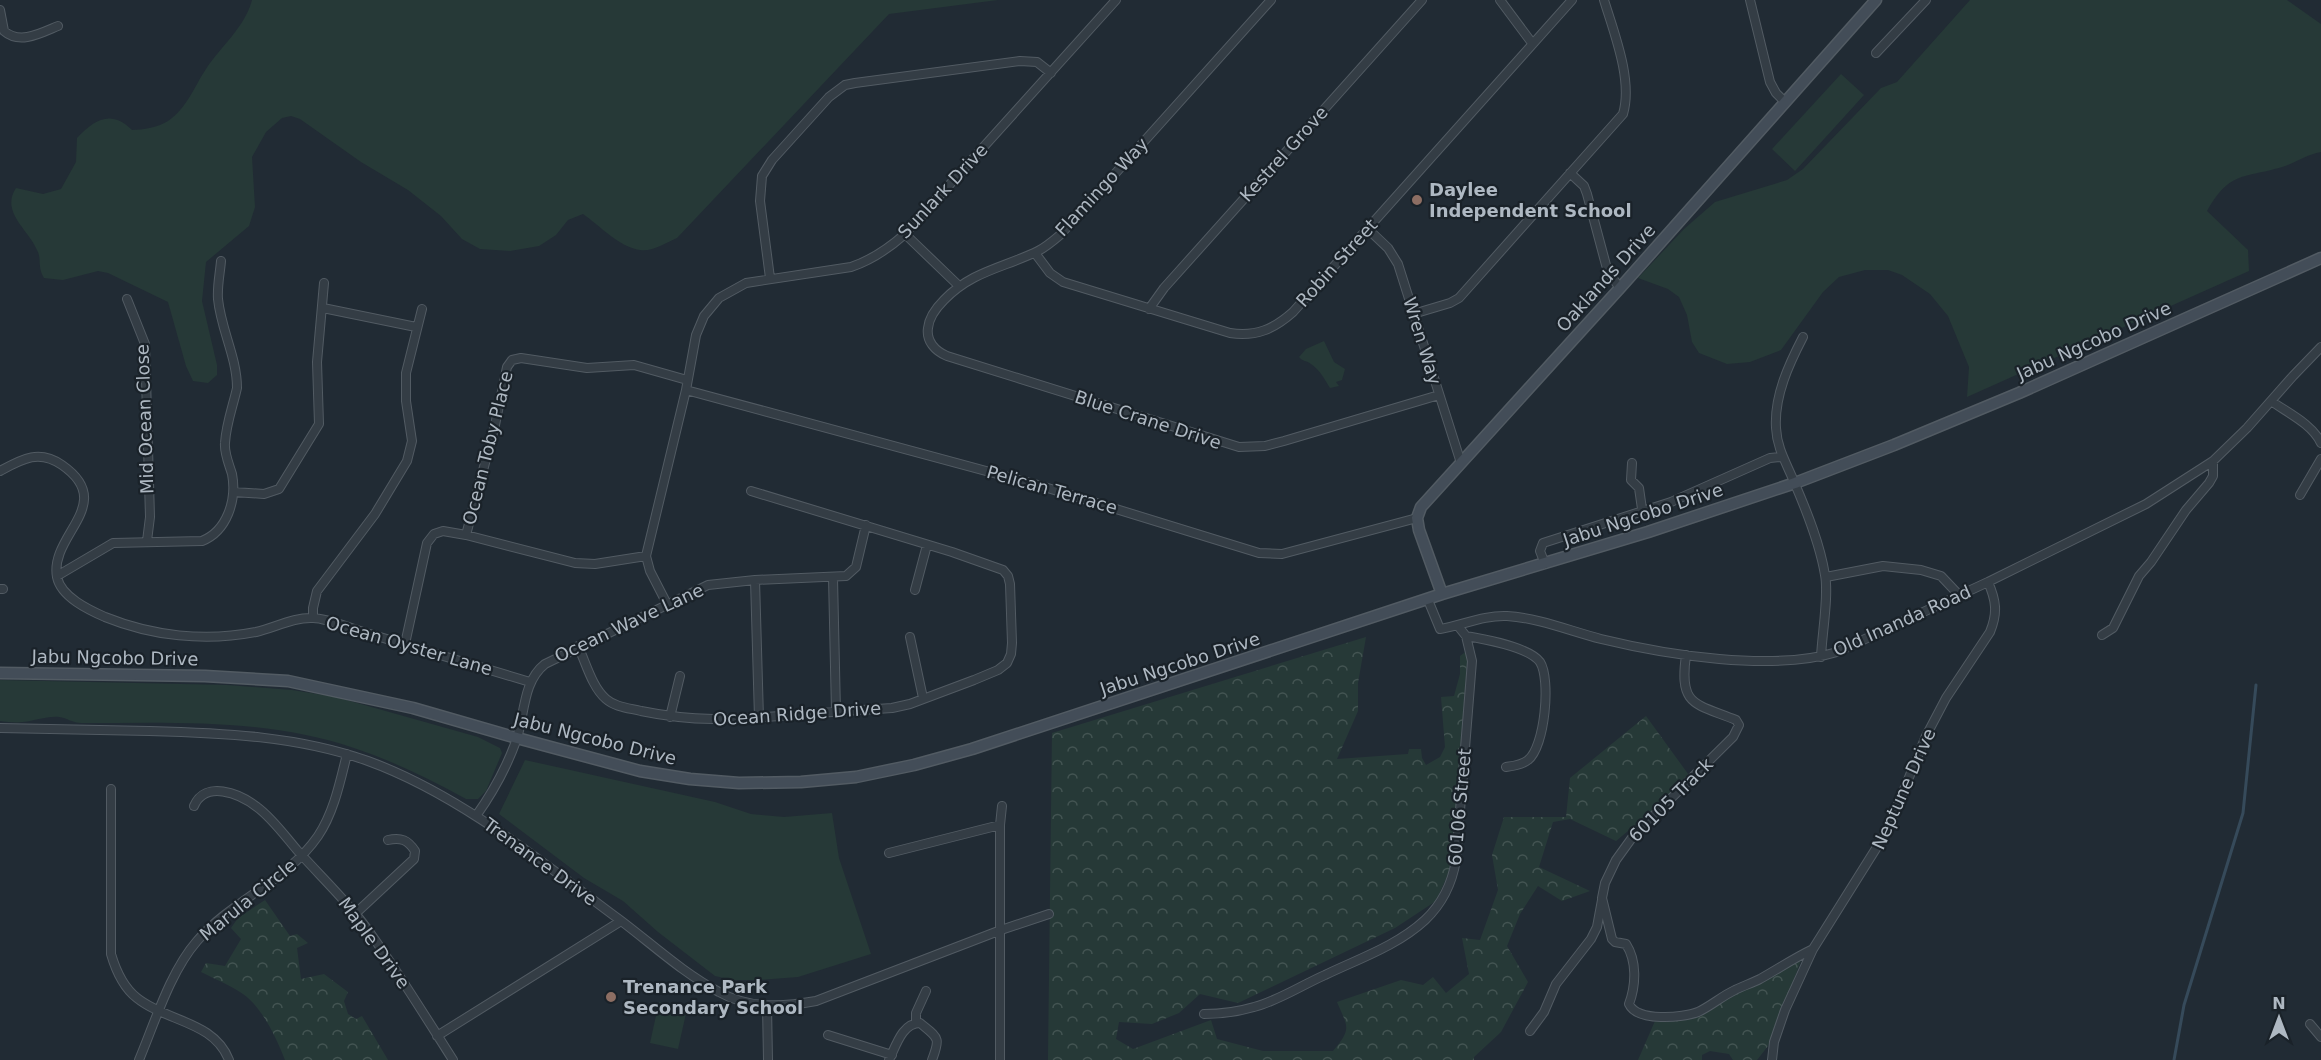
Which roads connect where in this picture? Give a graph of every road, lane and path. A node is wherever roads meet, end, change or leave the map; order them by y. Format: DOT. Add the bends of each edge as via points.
graph roads {
  1 [pos="1116,0"];
  2 [pos="1271,0"];
  3 [pos="1422,0"];
  4 [pos="1500,0"];
  5 [pos="1572,0"];
  6 [pos="1604,0"];
  7 [pos="1750,0"];
  8 [pos="1876,0"];
  9 [pos="1926,0"];
  10 [pos="0,10"];
  11 [pos="57,26"];
  12 [pos="1532,43"];
  13 [pos="1876,53"];
  14 [pos="1051,73"];
  15 [pos="1785,102"];
  16 [pos="1570,173"];
  17 [pos="1368,229"];
  18 [pos="905,234"];
  19 [pos="1035,253"];
  20 [pos="2321,258"];
  21 [pos="221,261"];
  22 [pos="770,278"];
  23 [pos="324,283"];
  24 [pos="958,285"];
  25 [pos="1620,288"];
  26 [pos="127,299"];
  27 [pos="323,308"];
  28 [pos="422,309"];
  29 [pos="1149,309"];
  30 [pos="1413,314"];
  31 [pos="416,327"];
  32 [pos="1803,337"];
  33 [pos="2321,347"];
  34 [pos="687,380"];
  35 [pos="686,390"];
  36 [pos="1438,395"];
  37 [pos="2271,401"];
  38 [pos="2321,443"];
  39 [pos="1781,457"];
  40 [pos="2321,459"];
  41 [pos="2212,461"];
  42 [pos="1461,463"];
  43 [pos="1632,463"];
  44 [pos="0,471"];
  45 [pos="1795,483"];
  46 [pos="751,491"];
  47 [pos="234,492"];
  48 [pos="2300,495"];
  49 [pos="1642,509"];
  50 [pos="1417,518"];
  51 [pos="866,525"];
  52 [pos="466,535"];
  53 [pos="147,541"];
  54 [pos="927,545"];
  55 [pos="645,556"];
  56 [pos="1545,564"];
  57 [pos="57,576"];
  58 [pos="1826,577"];
  59 [pos="833,578"];
  60 [pos="755,580"];
  61 [pos="1988,582"];
  62 [pos="915,590"];
  63 [pos="1442,594"];
  64 [pos="1959,595"];
  65 [pos="1428,600"];
  66 [pos="667,604"];
  67 [pos="313,618"];
  68 [pos="1458,626"];
  69 [pos="2102,635"];
  70 [pos="1466,636"];
  71 [pos="910,637"];
  72 [pos="405,644"];
  73 [pos="578,646"];
  74 [pos="1686,655"];
  75 [pos="1821,657"];
  76 [pos="0,673"];
  77 [pos="680,676"];
  78 [pos="530,682"];
  79 [pos="923,698"];
  80 [pos="836,712"];
  81 [pos="670,717"];
  82 [pos="759,718"];
  83 [pos="0,728"];
  84 [pos="517,738"];
  85 [pos="347,754"];
  86 [pos="1506,767"];
  87 [pos="111,789"];
  88 [pos="194,806"];
  89 [pos="1002,806"];
  90 [pos="476,816"];
  91 [pos="1000,825"];
  92 [pos="388,840"];
  93 [pos="889,853"];
  94 [pos="302,856"];
  95 [pos="1602,898"];
  96 [pos="356,913"];
  97 [pos="1049,914"];
  98 [pos="621,921"];
  99 [pos="1001,930"];
  100 [pos="1813,949"];
  101 [pos="926,991"];
  102 [pos="767,1006"];
  103 [pos="159,1011"];
  104 [pos="1204,1014"];
  105 [pos="916,1023"];
  106 [pos="2310,1024"];
  107 [pos="1530,1031"];
  108 [pos="828,1035"];
  109 [pos="437,1036"];
  110 [pos="2321,1037"];
  111 [pos="891,1058"];
  112 [pos="1771,1059"];
  113 [pos="139,1060"];
  114 [pos="229,1060"];
  115 [pos="453,1060"];
  116 [pos="768,1060"];
  117 [pos="932,1060"];
  118 [pos="1000,1060"];
  1 -- 14 [label="street, Sunlark Drive"];
  2 -- 19 [label="street, Flamingo Way" via="1073,222"];
  3 -- 29 [label="street, Kestrel Grove"];
  4 -- 12 [label="street"];
  5 -- 12 [label="street, Robin Street"];
  6 -- 16 [label="street" via="1626,80 1627,103 1617,123"];
  7 -- 15 [label="street" via="1770,82"];
  8 -- 15 [label="main road, Oaklands Drive"];
  9 -- 13 [label="street"];
  10 -- 11 [label="street" via="4,31 13,37 28,38"];
  12 -- 17 [label="street, Robin Street"];
  14 -- 18 [label="street, Sunlark Drive"];
  14 -- 22 [label="street" via="1037,62 1020,61 855,83 837,90 762,176 760,201"];
  15 -- 25 [label="main road, Oaklands Drive"];
  16 -- 25 [label="street" via="1584,186 1606,265"];
  16 -- 30 [label="street" via="1459,298"];
  17 -- 29 [label="street, Robin Street" via="1293,312 1267,330 1244,335 1230,333"];
  17 -- 30 [label="street, Wren Way" via="1394,255"];
  18 -- 22 [label="street, Sunlark Drive" via="880,254 851,267"];
  18 -- 24 [label="street"];
  19 -- 24 [label="street, Flamingo Way"];
  19 -- 29 [label="street, Robin Street" via="1056,279"];
  20 -- 45 [label="main road, Jabu Ngcobo Drive" via="2001,401"];
  21 -- 47 [label="street" via="218,300 237,378 225,441"];
  22 -- 34 [label="street, Sunlark Drive" via="735,288 711,306 696,335"];
  23 -- 27 [label="street"];
  24 -- 36 [label="street, Blue Crane Drive" via="928,323 928,338 942,354 1229,446 1265,446"];
  25 -- 42 [label="main road, Oaklands Drive"];
  26 -- 53 [label="street, Mid Ocean Close" via="145,344 150,517"];
  27 -- 31 [label="street"];
  27 -- 47 [label="street" via="317,362 320,424 279,489 264,494"];
  28 -- 31 [label="street"];
  30 -- 36 [label="street, Wren Way"];
  31 -- 67 [label="street" via="405,384 412,441 407,461 375,514 317,591"];
  32 -- 39 [label="street" via="1786,374 1778,405 1776,425"];
  33 -- 37 [label="street, Old Inanda Road"];
  34 -- 35 [label="street, Sunlark Drive"];
  34 -- 52 [label="street, Ocean Toby Place" via="634,365 587,368 512,360"];
  35 -- 50 [label="street, Pelican Terrace" via="1038,485 1259,554 1282,554"];
  35 -- 55 [label="street, Sunlark Drive"];
  36 -- 42 [label="street, Wren Way"];
  37 -- 38 [label="street" via="2308,426"];
  37 -- 41 [label="street, Old Inanda Road"];
  39 -- 45 [label="street"];
  39 -- 49 [label="street" via="1770,458 1671,502"];
  40 -- 48 [label="street"];
  41 -- 61 [label="street, Old Inanda Road" via="2146,504"];
  41 -- 69 [label="street" via="2213,476 2209,483 2139,576 2113,628"];
  42 -- 50 [label="main road, Oaklands Drive" via="1421,507"];
  43 -- 49 [label="street" via="1631,480 1641,494"];
  44 -- 57 [label="street" via="27,457 44,456 70,470 82,485 84,501 62,551"];
  45 -- 56 [label="main road, Jabu Ngcobo Drive"];
  45 -- 58 [label="street"];
  46 -- 51 [label="street, Ocean Ridge Drive"];
  47 -- 53 [label="street" via="226,519 211,537 193,543"];
  49 -- 56 [label="street" via="1543,543 1540,551"];
  50 -- 63 [label="main road"];
  51 -- 54 [label="street, Ocean Ridge Drive"];
  51 -- 59 [label="street, Ocean Wave Lane" via="856,567 846,576"];
  52 -- 55 [label="street" via="575,563"];
  52 -- 72 [label="street" via="444,531 431,537"];
  53 -- 57 [label="street" via="112,543"];
  54 -- 62 [label="street"];
  54 -- 79 [label="street, Ocean Ridge Drive" via="991,564 1008,576 1012,643 1007,663 998,670"];
  55 -- 66 [label="street"];
  56 -- 63 [label="main road, Jabu Ngcobo Drive"];
  57 -- 67 [label="street, Ocean Oyster Lane" via="67,593 89,609 138,629 167,635 234,636"];
  58 -- 64 [label="street" via="1882,567 1921,570 1941,576"];
  58 -- 75 [label="street"];
  59 -- 60 [label="street, Ocean Wave Lane"];
  59 -- 80 [label="street"];
  60 -- 66 [label="street, Ocean Wave Lane" via="708,585"];
  60 -- 82 [label="street"];
  61 -- 64 [label="street, Old Inanda Road"];
  61 -- 100 [label="street, Neptune Drive" via="1996,608 1990,632 1926,736 1883,839"];
  63 -- 65 [label="main road, Jabu Ngcobo Drive"];
  64 -- 75 [label="street, Old Inanda Road"];
  65 -- 68 [label="street" via="1440,629"];
  65 -- 84 [label="main road, Jabu Ngcobo Drive" via="972,749 856,777 739,783 690,779 640,771"];
  66 -- 73 [label="street, Ocean Wave Lane"];
  67 -- 72 [label="street, Ocean Oyster Lane"];
  68 -- 70 [label="street, 60106 Street"];
  68 -- 74 [label="street, Old Inanda Road" via="1481,618 1517,617 1604,640"];
  70 -- 86 [label="street" via="1506,645 1540,663 1545,715 1542,731 1528,761"];
  70 -- 104 [label="street, 60106 Street" via="1472,661 1471,683 1456,860 1444,897 1425,920 1362,958 1257,1007"];
  71 -- 79 [label="street"];
  72 -- 78 [label="street, Ocean Oyster Lane"];
  73 -- 78 [label="street, Ocean Wave Lane" via="545,663"];
  73 -- 81 [label="street, Ocean Ridge Drive" via="605,698 622,707"];
  74 -- 75 [label="street, Old Inanda Road" via="1760,660"];
  74 -- 95 [label="street, 60105 Track" via="1683,676 1687,694 1696,703 1736,720 1739,725 1733,737 1634,835 1612,868"];
  76 -- 84 [label="main road, Jabu Ngcobo Drive" via="288,681 413,708"];
  77 -- 81 [label="street"];
  78 -- 84 [label="street, Ocean Wave Lane"];
  79 -- 80 [label="street, Ocean Ridge Drive" via="892,708"];
  80 -- 82 [label="street, Ocean Ridge Drive"];
  81 -- 82 [label="street, Ocean Ridge Drive"];
  83 -- 85 [label="street, Trenance Drive" via="230,733"];
  84 -- 90 [label="street, Ocean Wave Lane" via="493,793"];
  85 -- 90 [label="street, Trenance Drive" via="410,779"];
  85 -- 94 [label="street, Marula Circle" via="327,819"];
  87 -- 103 [label="street" via="111,954 116,971 135,997"];
  88 -- 94 [label="street, Maple Drive" via="198,797 210,791 236,795 258,807"];
  89 -- 91 [label="street"];
  90 -- 98 [label="street, Trenance Drive"];
  91 -- 93 [label="street"];
  91 -- 99 [label="street"];
  92 -- 96 [label="street" via="398,837 410,843 414,859"];
  94 -- 96 [label="street, Maple Drive"];
  94 -- 103 [label="street, Marula Circle" via="217,920 196,941"];
  95 -- 100 [label="street" via="1612,939 1626,944 1632,954 1635,966 1629,1004 1645,1014 1679,1018 1699,1011"];
  95 -- 107 [label="street, 60105 Track" via="1591,939 1556,984 1544,1012"];
  96 -- 109 [label="street, Maple Drive"];
  97 -- 99 [label="street, Trenance Drive"];
  98 -- 102 [label="street, Trenance Drive" via="720,993"];
  98 -- 109 [label="street"];
  99 -- 102 [label="street, Trenance Drive" via="816,1001"];
  99 -- 118 [label="street"];
  100 -- 112 [label="street, Neptune Drive" via="1785,1010"];
  101 -- 105 [label="street" via="916,1012"];
  102 -- 116 [label="street"];
  103 -- 113 [label="street, Marula Circle"];
  103 -- 114 [label="street" via="211,1035"];
  105 -- 111 [label="street" via="907,1025"];
  105 -- 117 [label="street" via="938,1038"];
  106 -- 110 [label="street"];
  108 -- 111 [label="street"];
  109 -- 115 [label="street, Maple Drive"];
}
